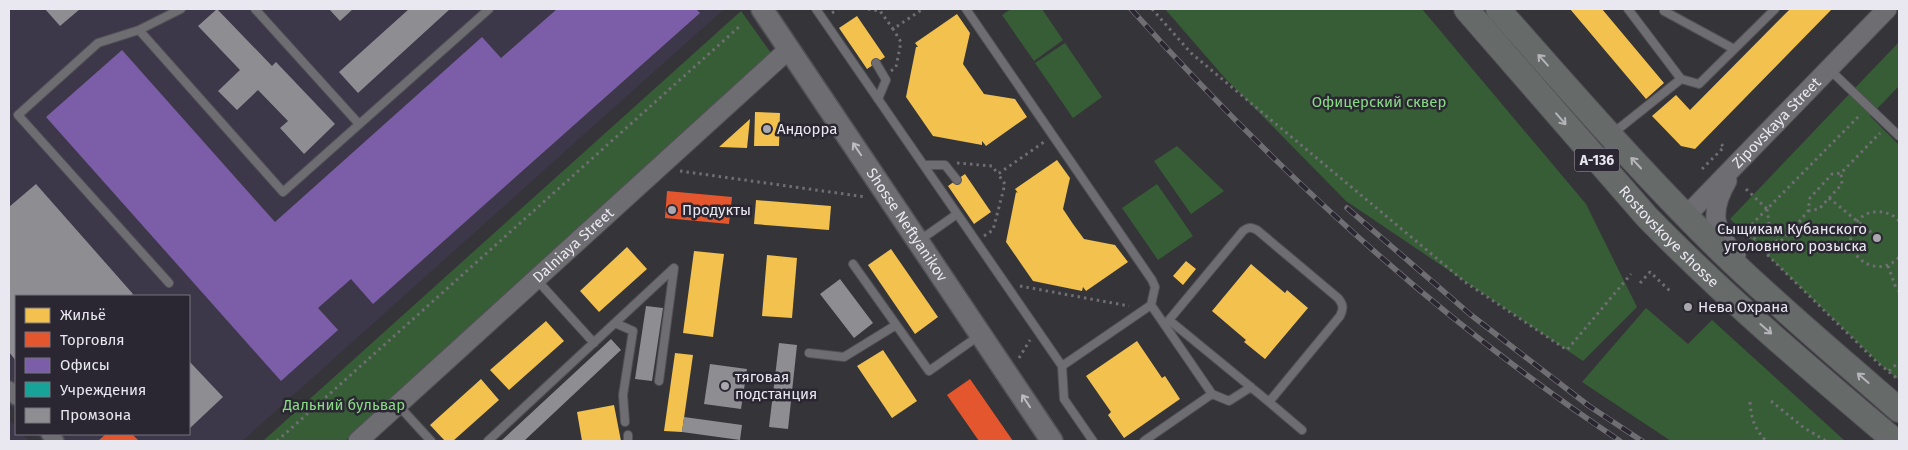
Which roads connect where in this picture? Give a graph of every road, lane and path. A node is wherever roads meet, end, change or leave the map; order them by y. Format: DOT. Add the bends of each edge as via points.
graph roads {
  1 [pos="181,9"];
  2 [pos="255,9"];
  3 [pos="489,9"];
  4 [pos="762,9"];
  5 [pos="816,9"];
  6 [pos="868,9"];
  7 [pos="923,9"];
  8 [pos="966,9"];
  9 [pos="1152,9"];
  10 [pos="1466,9"];
  11 [pos="1498,9"];
  12 [pos="1628,9"];
  13 [pos="1665,9"];
  14 [pos="1775,9"];
  15 [pos="1886,9"];
  16 [pos="740,26"];
  17 [pos="893,29"];
  18 [pos="139,30"];
  19 [pos="789,49"];
  20 [pos="1734,49"];
  21 [pos="876,63"];
  22 [pos="1828,69"];
  23 [pos="885,76"];
  24 [pos="1681,79"];
  25 [pos="878,99"];
  26 [pos="1864,112"];
  27 [pos="360,124"];
  28 [pos="1883,130"];
  29 [pos="1053,136"];
  30 [pos="1611,136"];
  31 [pos="1899,136"];
  32 [pos="1720,143"];
  33 [pos="924,165"];
  34 [pos="948,167"];
  35 [pos="1702,169"];
  36 [pos="1731,170"];
  37 [pos="676,171"];
  38 [pos="1841,173"];
  39 [pos="998,174"];
  40 [pos="957,180"];
  41 [pos="1746,189"];
  42 [pos="1662,190"];
  43 [pos="866,197"];
  44 [pos="1830,198"];
  45 [pos="1767,209"];
  46 [pos="1808,210"];
  47 [pos="957,214"];
  48 [pos="1686,216"];
  49 [pos="1857,221"];
  50 [pos="1899,221"];
  51 [pos="1750,233"];
  52 [pos="1873,234"];
  53 [pos="1666,237"];
  54 [pos="919,241"];
  55 [pos="976,242"];
  56 [pos="1778,244"];
  57 [pos="1899,258"];
  58 [pos="852,264"];
  59 [pos="1888,266"];
  60 [pos="1631,274"];
  61 [pos="536,279"];
  62 [pos="1004,283"];
  63 [pos="1640,283"];
  64 [pos="169,284"];
  65 [pos="1899,291"];
  66 [pos="1672,293"];
  67 [pos="1782,306"];
  68 [pos="1148,307"];
  69 [pos="615,323"];
  70 [pos="1167,323"];
  71 [pos="896,325"];
  72 [pos="1037,330"];
  73 [pos="981,333"];
  74 [pos="594,343"];
  75 [pos="809,353"];
  76 [pos="1899,362"];
  77 [pos="1014,365"];
  78 [pos="1062,366"];
  79 [pos="1888,371"];
  80 [pos="1899,380"];
  81 [pos="659,381"];
  82 [pos="1250,387"];
  83 [pos="1212,394"];
  84 [pos="1771,401"];
  85 [pos="1269,402"];
  86 [pos="1750,402"];
  87 [pos="398,405"];
  88 [pos="1899,410"];
  89 [pos="625,422"];
  90 [pos="1302,430"];
  91 [pos="277,441"];
  92 [pos="358,441"];
  93 [pos="432,441"];
  94 [pos="488,441"];
  95 [pos="1052,441"];
  96 [pos="1094,441"];
  97 [pos="1144,441"];
  98 [pos="1766,441"];
  99 [pos="1826,441"];
  100 [pos="1895,441"];
  1 -- 18 [label="lane"];
  2 -- 27 [label="lane"];
  3 -- 27 [label="lane"];
  4 -- 19 [label="main road, Shosse Neftyanikov"];
  5 -- 25 [label="lane"];
  6 -- 17 [label="path" via="880,11"];
  7 -- 17 [label="path"];
  8 -- 29 [label="lane"];
  9 -- 60 [label="path" via="1191,53 1465,282 1567,350"];
  10 -- 53 [label="main road, Rostovskoye shosse / А-136, one-way"];
  30 -- 11 [label="main road, Rostovskoye shosse / А-136, one-way"];
  12 -- 24 [label="lane"];
  13 -- 20 [label="lane"];
  14 -- 20 [label="lane"];
  15 -- 22 [label="street, Zipovskaya Street"];
  16 -- 91 [label="path"];
  17 -- 23 [label="path" via="901,42 896,67"];
  18 -- 27 [label="lane" via="283,192"];
  18 -- 64 [label="lane" via="98,43 18,115"];
  54 -- 19 [label="main road, Shosse Neftyanikov, one-way"];
  19 -- 61 [label="street, Dalniaya Street"];
  20 -- 24 [label="lane" via="1699,84"];
  21 -- 23 [label="lane"];
  22 -- 31 [label="lane"];
  22 -- 36 [label="street, Zipovskaya Street"];
  23 -- 25 [label="lane"];
  24 -- 30 [label="lane"];
  25 -- 33 [label="lane"];
  26 -- 45 [label="path"];
  28 -- 38 [label="path"];
  29 -- 39 [label="path"];
  29 -- 68 [label="lane" via="1152,280 1155,287"];
  42 -- 30 [label="main road, Rostovskoye shosse / А-136, one-way"];
  32 -- 35 [label="path" via="1724,147"];
  33 -- 34 [label="lane"];
  33 -- 47 [label="lane"];
  34 -- 39 [label="path" via="954,163 992,166"];
  34 -- 40 [label="lane"];
  36 -- 42 [label="street" via="1702,191 1690,195"];
  36 -- 48 [label="street, Zipovskaya Street"];
  36 -- 67 [label="street" via="1715,208 1718,230 1731,249 1771,289"];
  37 -- 43 [label="path"];
  38 -- 44 [label="path" via="1842,184"];
  38 -- 46 [label="path" via="1832,174 1810,198"];
  39 -- 55 [label="path" via="1005,184 993,230"];
  41 -- 45 [label="path"];
  42 -- 48 [label="main road, Rostovskoye shosse / А-136"];
  44 -- 46 [label="path" via="1819,209"];
  44 -- 49 [label="path"];
  45 -- 56 [label="path" via="1770,230"];
  45 -- 79 [label="path" via="1744,232"];
  46 -- 56 [label="path"];
  47 -- 54 [label="lane"];
  47 -- 55 [label="lane"];
  48 -- 53 [label="main road, Zipovskaya Street"];
  48 -- 67 [label="main road, Rostovskoye shosse"];
  49 -- 50 [label="path" via="1864,215 1881,211"];
  49 -- 52 [label="path"];
  49 -- 59 [label="path" via="1850,238 1855,255 1870,266"];
  51 -- 56 [label="path" via="1769,252"];
  53 -- 100 [label="main road, Rostovskoye shosse, one-way" via="1716,285"];
  54 -- 73 [label="main road, Shosse Neftyanikov"];
  55 -- 62 [label="lane"];
  57 -- 59 [label="path"];
  58 -- 71 [label="lane"];
  59 -- 65 [label="path"];
  61 -- 74 [label="lane"];
  61 -- 87 [label="street, Dalniaya Street"];
  62 -- 68 [label="path"];
  62 -- 72 [label="lane"];
  63 -- 66 [label="path" via="1650,272"];
  88 -- 67 [label="main road, Rostovskoye shosse, one-way"];
  68 -- 70 [label="lane"];
  68 -- 78 [label="lane"];
  69 -- 74 [label="lane"];
  69 -- 81 [label="lane" via="674,268"];
  69 -- 89 [label="lane" via="633,331 623,395"];
  70 -- 82 [label="lane"];
  70 -- 83 [label="lane"];
  70 -- 85 [label="lane" via="1247,228 1257,230 1343,303 1340,316"];
  71 -- 73 [label="lane" via="929,371"];
  71 -- 75 [label="lane" via="844,357"];
  72 -- 77 [label="path"];
  72 -- 78 [label="lane"];
  95 -- 73 [label="main road, Shosse Neftyanikov, one-way"];
  74 -- 94 [label="lane"];
  76 -- 79 [label="path"];
  78 -- 96 [label="lane" via="1064,399"];
  79 -- 80 [label="path"];
  82 -- 83 [label="lane" via="1229,401"];
  82 -- 85 [label="lane"];
  83 -- 97 [label="lane"];
  84 -- 99 [label="path"];
  85 -- 90 [label="lane"];
  86 -- 98 [label="path" via="1756,430"];
  87 -- 92 [label="street, Dalniaya Street"];
  87 -- 93 [label="lane"];
}
